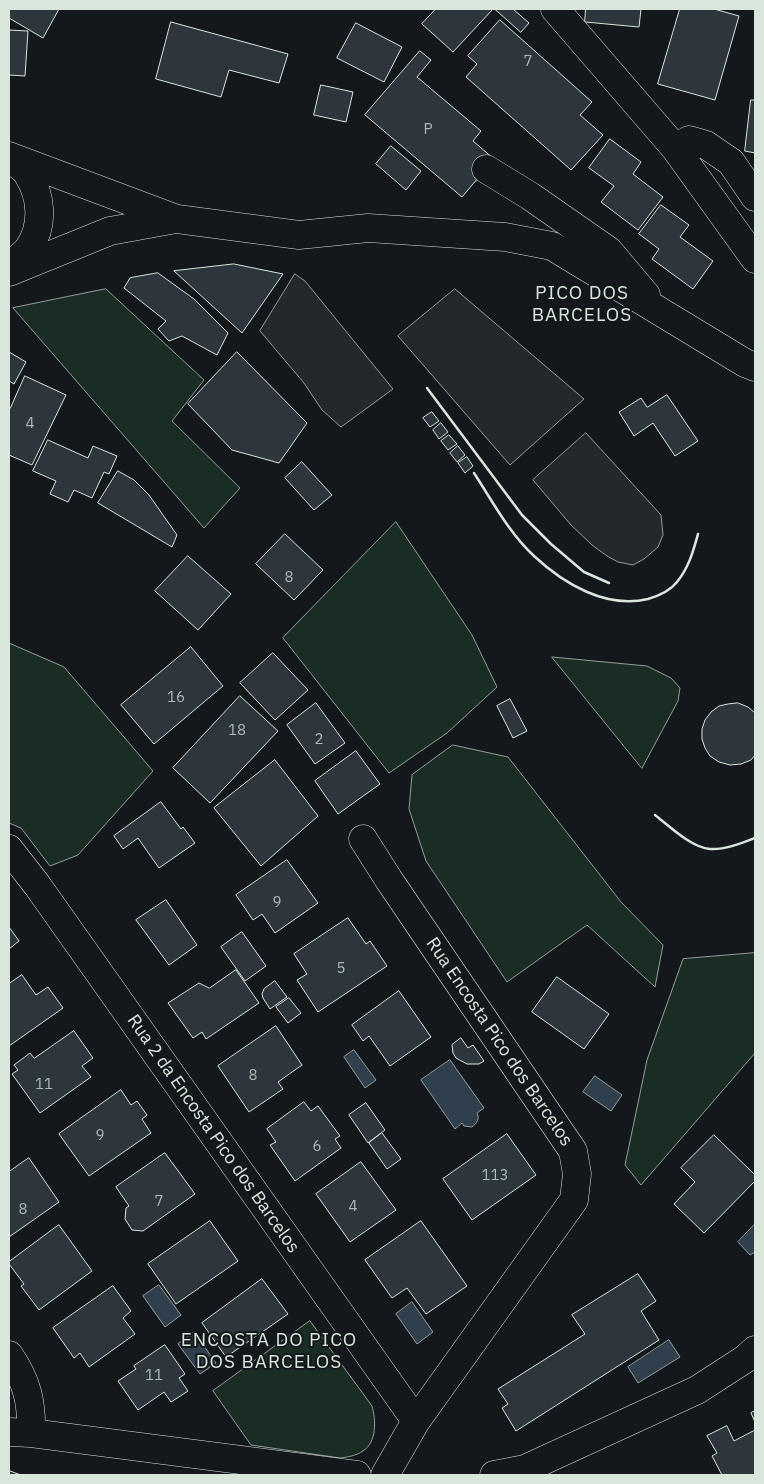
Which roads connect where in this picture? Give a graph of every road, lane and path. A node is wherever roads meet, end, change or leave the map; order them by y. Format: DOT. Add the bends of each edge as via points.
graph roads {
  1 [pos="555,9"];
  2 [pos="675,148"];
  3 [pos="9,157"];
  4 [pos="486,169"];
  5 [pos="755,197"];
  6 [pos="177,219"];
  7 [pos="755,259"];
  8 [pos="9,266"];
  9 [pos="9,272"];
  10 [pos="662,313"];
  11 [pos="755,367"];
  12 [pos="363,839"];
  13 [pos="9,849"];
  14 [pos="755,1350"];
  15 [pos="9,1355"];
  16 [pos="416,1420"];
  17 [pos="20,1432"];
  18 [pos="357,1475"];
  19 [pos="385,1475"];
  20 [pos="494,1475"];
  1 -- 2 [label="street"];
  2 -- 5 [label="street" via="689,140 706,145 731,162"];
  2 -- 7 [label="street"];
  3 -- 6 [label="street"];
  3 -- 8 [label="street" via="26,172 37,193 40,215 37,232 28,249"];
  4 -- 10 [label="street" via="609,251"];
  6 -- 9 [label="street" via="110,231"];
  6 -- 10 [label="street" via="299,235 368,228 531,241 552,246"];
  10 -- 11 [label="street"];
  12 -- 16 [label="street, Rua Encosta Pico dos Barcelos" via="573,1151 577,1174 574,1200"];
  13 -- 16 [label="street, Rua 2 da Encosta Pico dos Barcelos"];
  14 -- 20 [label="street" via="696,1390 525,1469"];
  15 -- 17 [label="street" via="27,1388 32,1413"];
  16 -- 19 [label="street, Rua Encosta Pico dos Barcelos"];
  17 -- 18 [label="street"];
}
